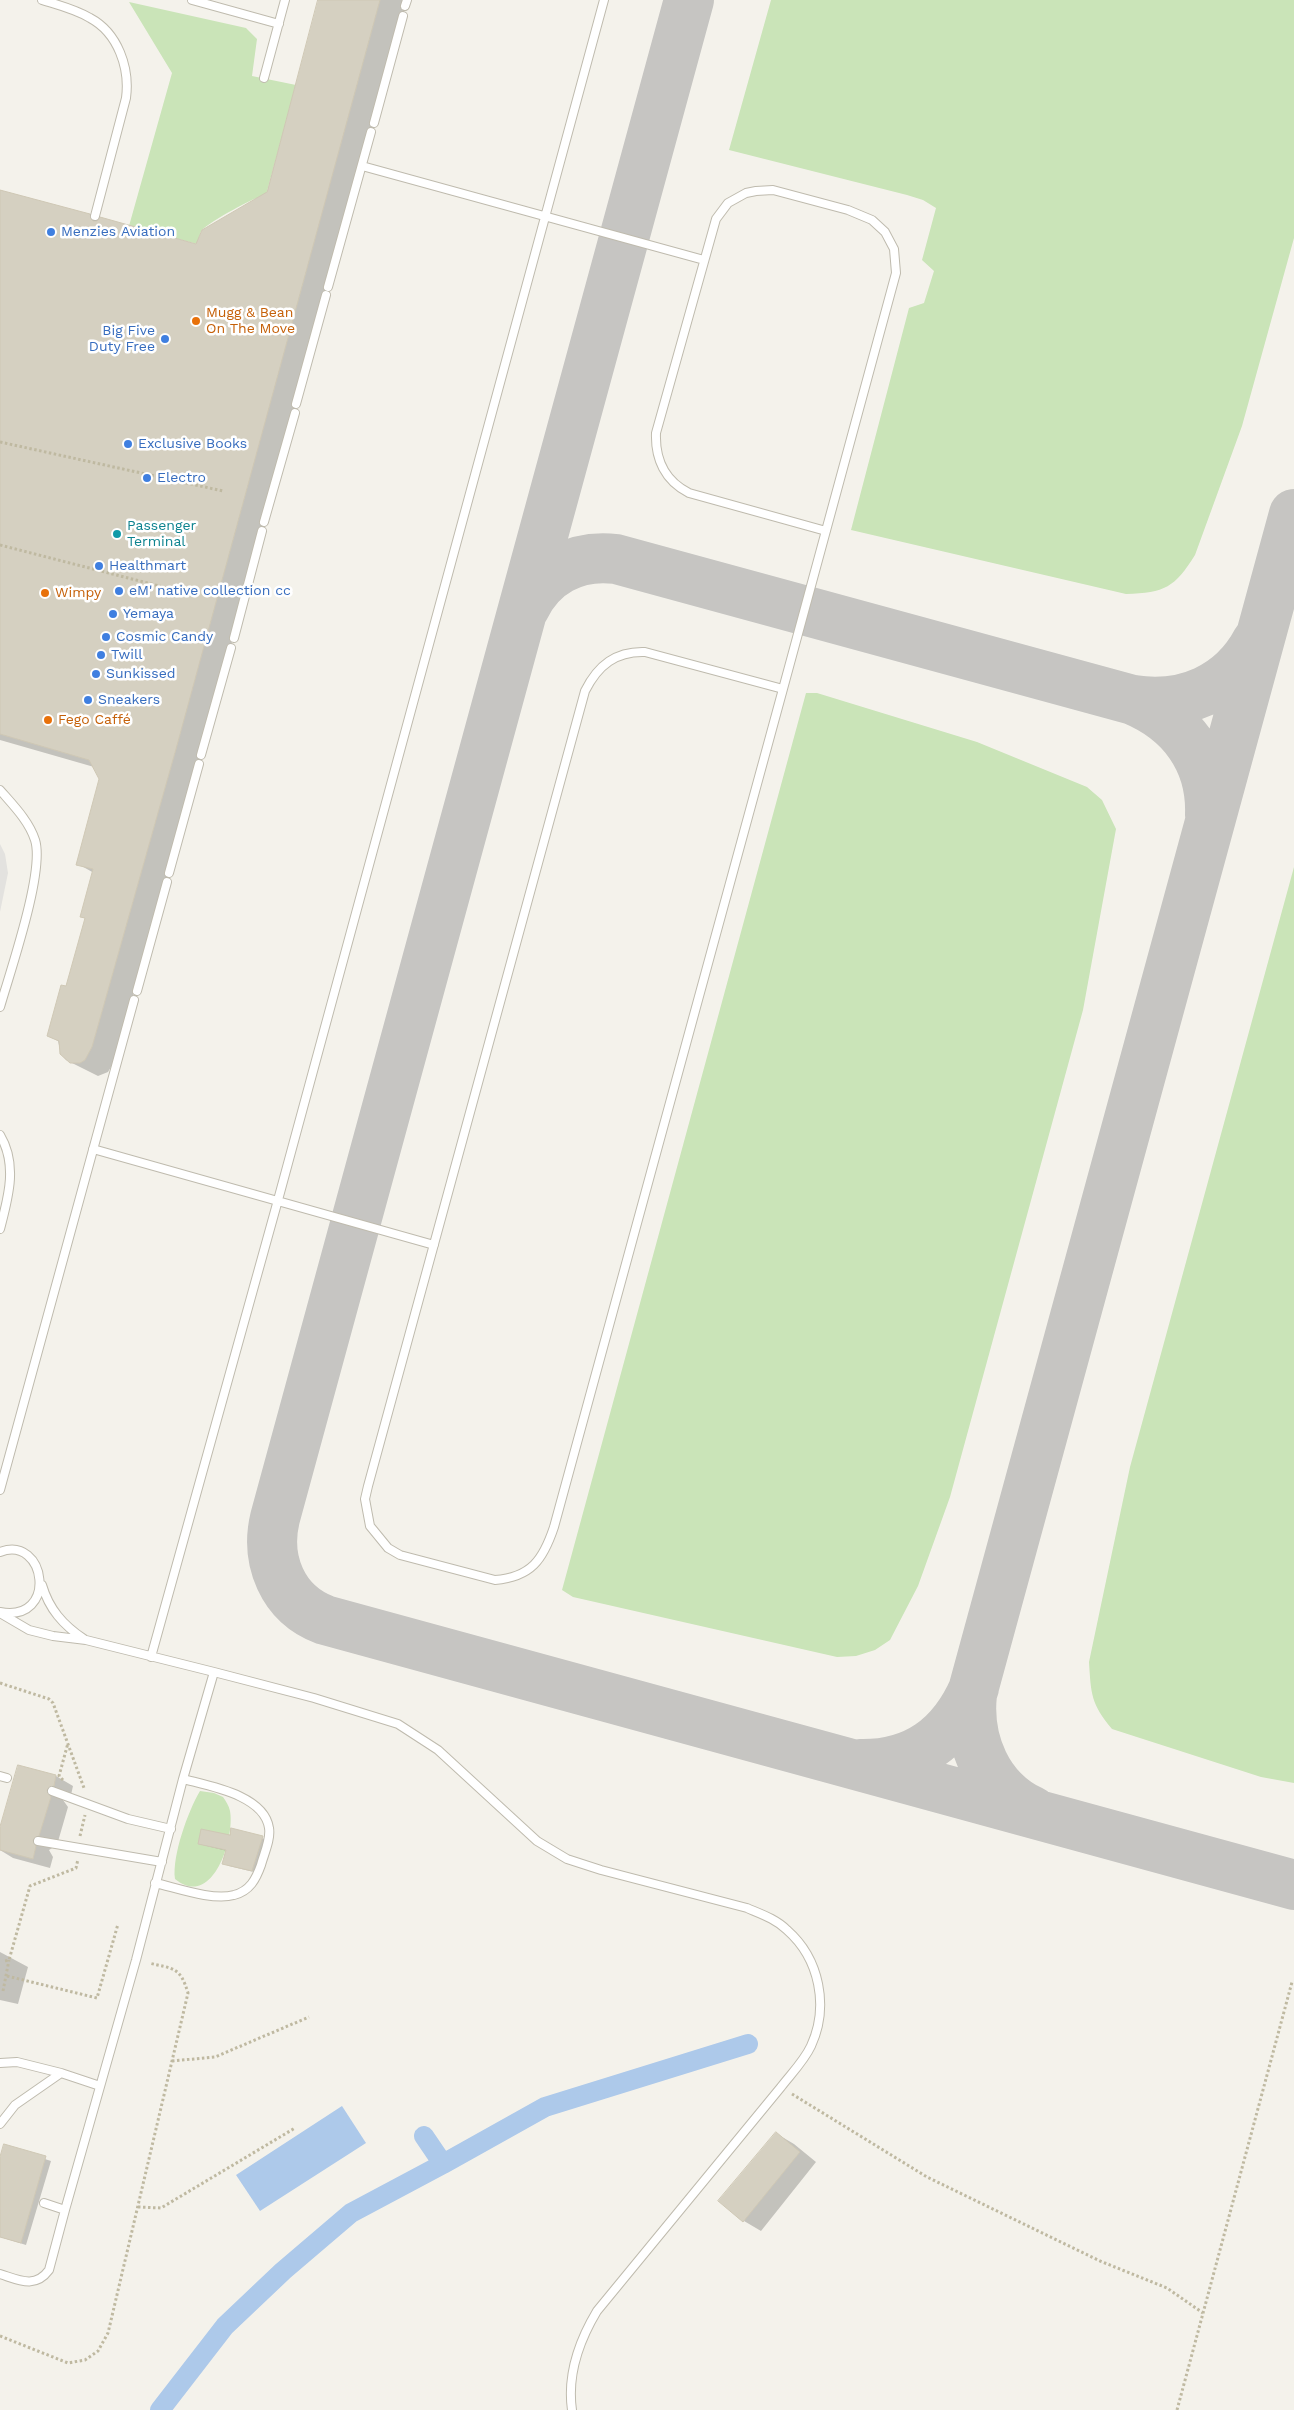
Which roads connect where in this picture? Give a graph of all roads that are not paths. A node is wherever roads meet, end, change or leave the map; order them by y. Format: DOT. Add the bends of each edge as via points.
graph roads {
  1 [pos="42,0"];
  2 [pos="192,0"];
  3 [pos="286,0"];
  4 [pos="604,0"];
  5 [pos="403,16"];
  6 [pos="279,24"];
  7 [pos="264,78"];
  8 [pos="374,124"];
  9 [pos="371,132"];
  10 [pos="362,166"];
  11 [pos="95,216"];
  12 [pos="545,216"];
  13 [pos="704,260"];
  14 [pos="264,522"];
  15 [pos="262,531"];
  16 [pos="826,531"];
  17 [pos="234,638"];
  18 [pos="231,648"];
  19 [pos="783,689"];
  20 [pos="201,755"];
  21 [pos="199,764"];
  22 [pos="0,790"];
  23 [pos="169,873"];
  24 [pos="167,882"];
  25 [pos="137,990"];
  26 [pos="134,1000"];
  27 [pos="0,1007"];
  28 [pos="0,1135"];
  29 [pos="93,1149"];
  30 [pos="278,1200"];
  31 [pos="0,1229"];
  32 [pos="434,1245"];
  33 [pos="0,1490"];
  34 [pos="0,1552"];
  35 [pos="41,1580"];
  36 [pos="0,1612"];
  37 [pos="86,1640"];
  38 [pos="151,1657"];
  39 [pos="214,1672"];
  40 [pos="183,1779"];
  41 [pos="52,1792"];
  42 [pos="171,1829"];
  43 [pos="38,1841"];
  44 [pos="162,1862"];
  45 [pos="155,1883"];
  46 [pos="0,2063"];
  47 [pos="61,2073"];
  48 [pos="100,2086"];
  49 [pos="0,2124"];
  50 [pos="44,2203"];
  51 [pos="65,2210"];
  52 [pos="0,2274"];
  53 [pos="572,2410"];
  1 -- 11 [label="lane" via="92,19 111,38 125,65 128,81 126,98"];
  2 -- 6 [label="lane"];
  3 -- 6 [label="lane"];
  4 -- 12 [label="lane"];
  5 -- 8 [label="lane"];
  6 -- 7 [label="lane"];
  9 -- 10 [label="lane"];
  10 -- 12 [label="lane"];
  10 -- 14 [label="lane"];
  12 -- 13 [label="lane"];
  12 -- 30 [label="lane"];
  13 -- 16 [label="lane" via="656,433 661,465 673,482 689,493"];
  13 -- 16 [label="lane" via="716,219 723,209 737,198 756,191 773,190 864,216 885,232 894,249 896,273"];
  15 -- 17 [label="lane"];
  16 -- 19 [label="lane"];
  18 -- 20 [label="lane"];
  19 -- 32 [label="lane" via="645,652 614,658 596,670 585,691"];
  19 -- 32 [label="lane" via="554,1527 539,1561 527,1572 511,1579 476,1577 400,1556 379,1539 366,1514 368,1486"];
  21 -- 23 [label="lane"];
  22 -- 27 [label="lane" via="24,818 38,850 32,895"];
  24 -- 25 [label="lane"];
  26 -- 29 [label="lane"];
  28 -- 31 [label="lane" via="10,1160 10,1185"];
  29 -- 30 [label="lane"];
  29 -- 33 [label="lane"];
  30 -- 32 [label="lane"];
  30 -- 38 [label="lane"];
  34 -- 35 [label="lane" via="17,1551 29,1557 38,1567"];
  35 -- 36 [label="lane" via="35,1600 28,1608 18,1612"];
  35 -- 37 [label="lane" via="46,1599 60,1620"];
  36 -- 37 [label="lane" via="29,1630"];
  37 -- 38 [label="lane"];
  38 -- 39 [label="lane"];
  39 -- 40 [label="lane"];
  39 -- 53 [label="lane" via="398,1724 438,1750 537,1841 566,1859 767,1916 786,1928 813,1965 821,2005 810,2048 597,2311 586,2328 576,2356"];
  40 -- 42 [label="lane"];
  40 -- 45 [label="lane" via="221,1789 254,1804 269,1828 268,1841 257,1878 246,1890 235,1895 219,1897"];
  41 -- 42 [label="lane" via="128,1819"];
  42 -- 44 [label="lane"];
  43 -- 44 [label="lane"];
  44 -- 45 [label="lane"];
  45 -- 48 [label="lane"];
  46 -- 47 [label="lane" via="17,2062"];
  47 -- 48 [label="lane"];
  47 -- 49 [label="lane" via="15,2105"];
  48 -- 51 [label="lane"];
  50 -- 51 [label="lane"];
  51 -- 52 [label="lane" via="45,2276 29,2283"];
}
